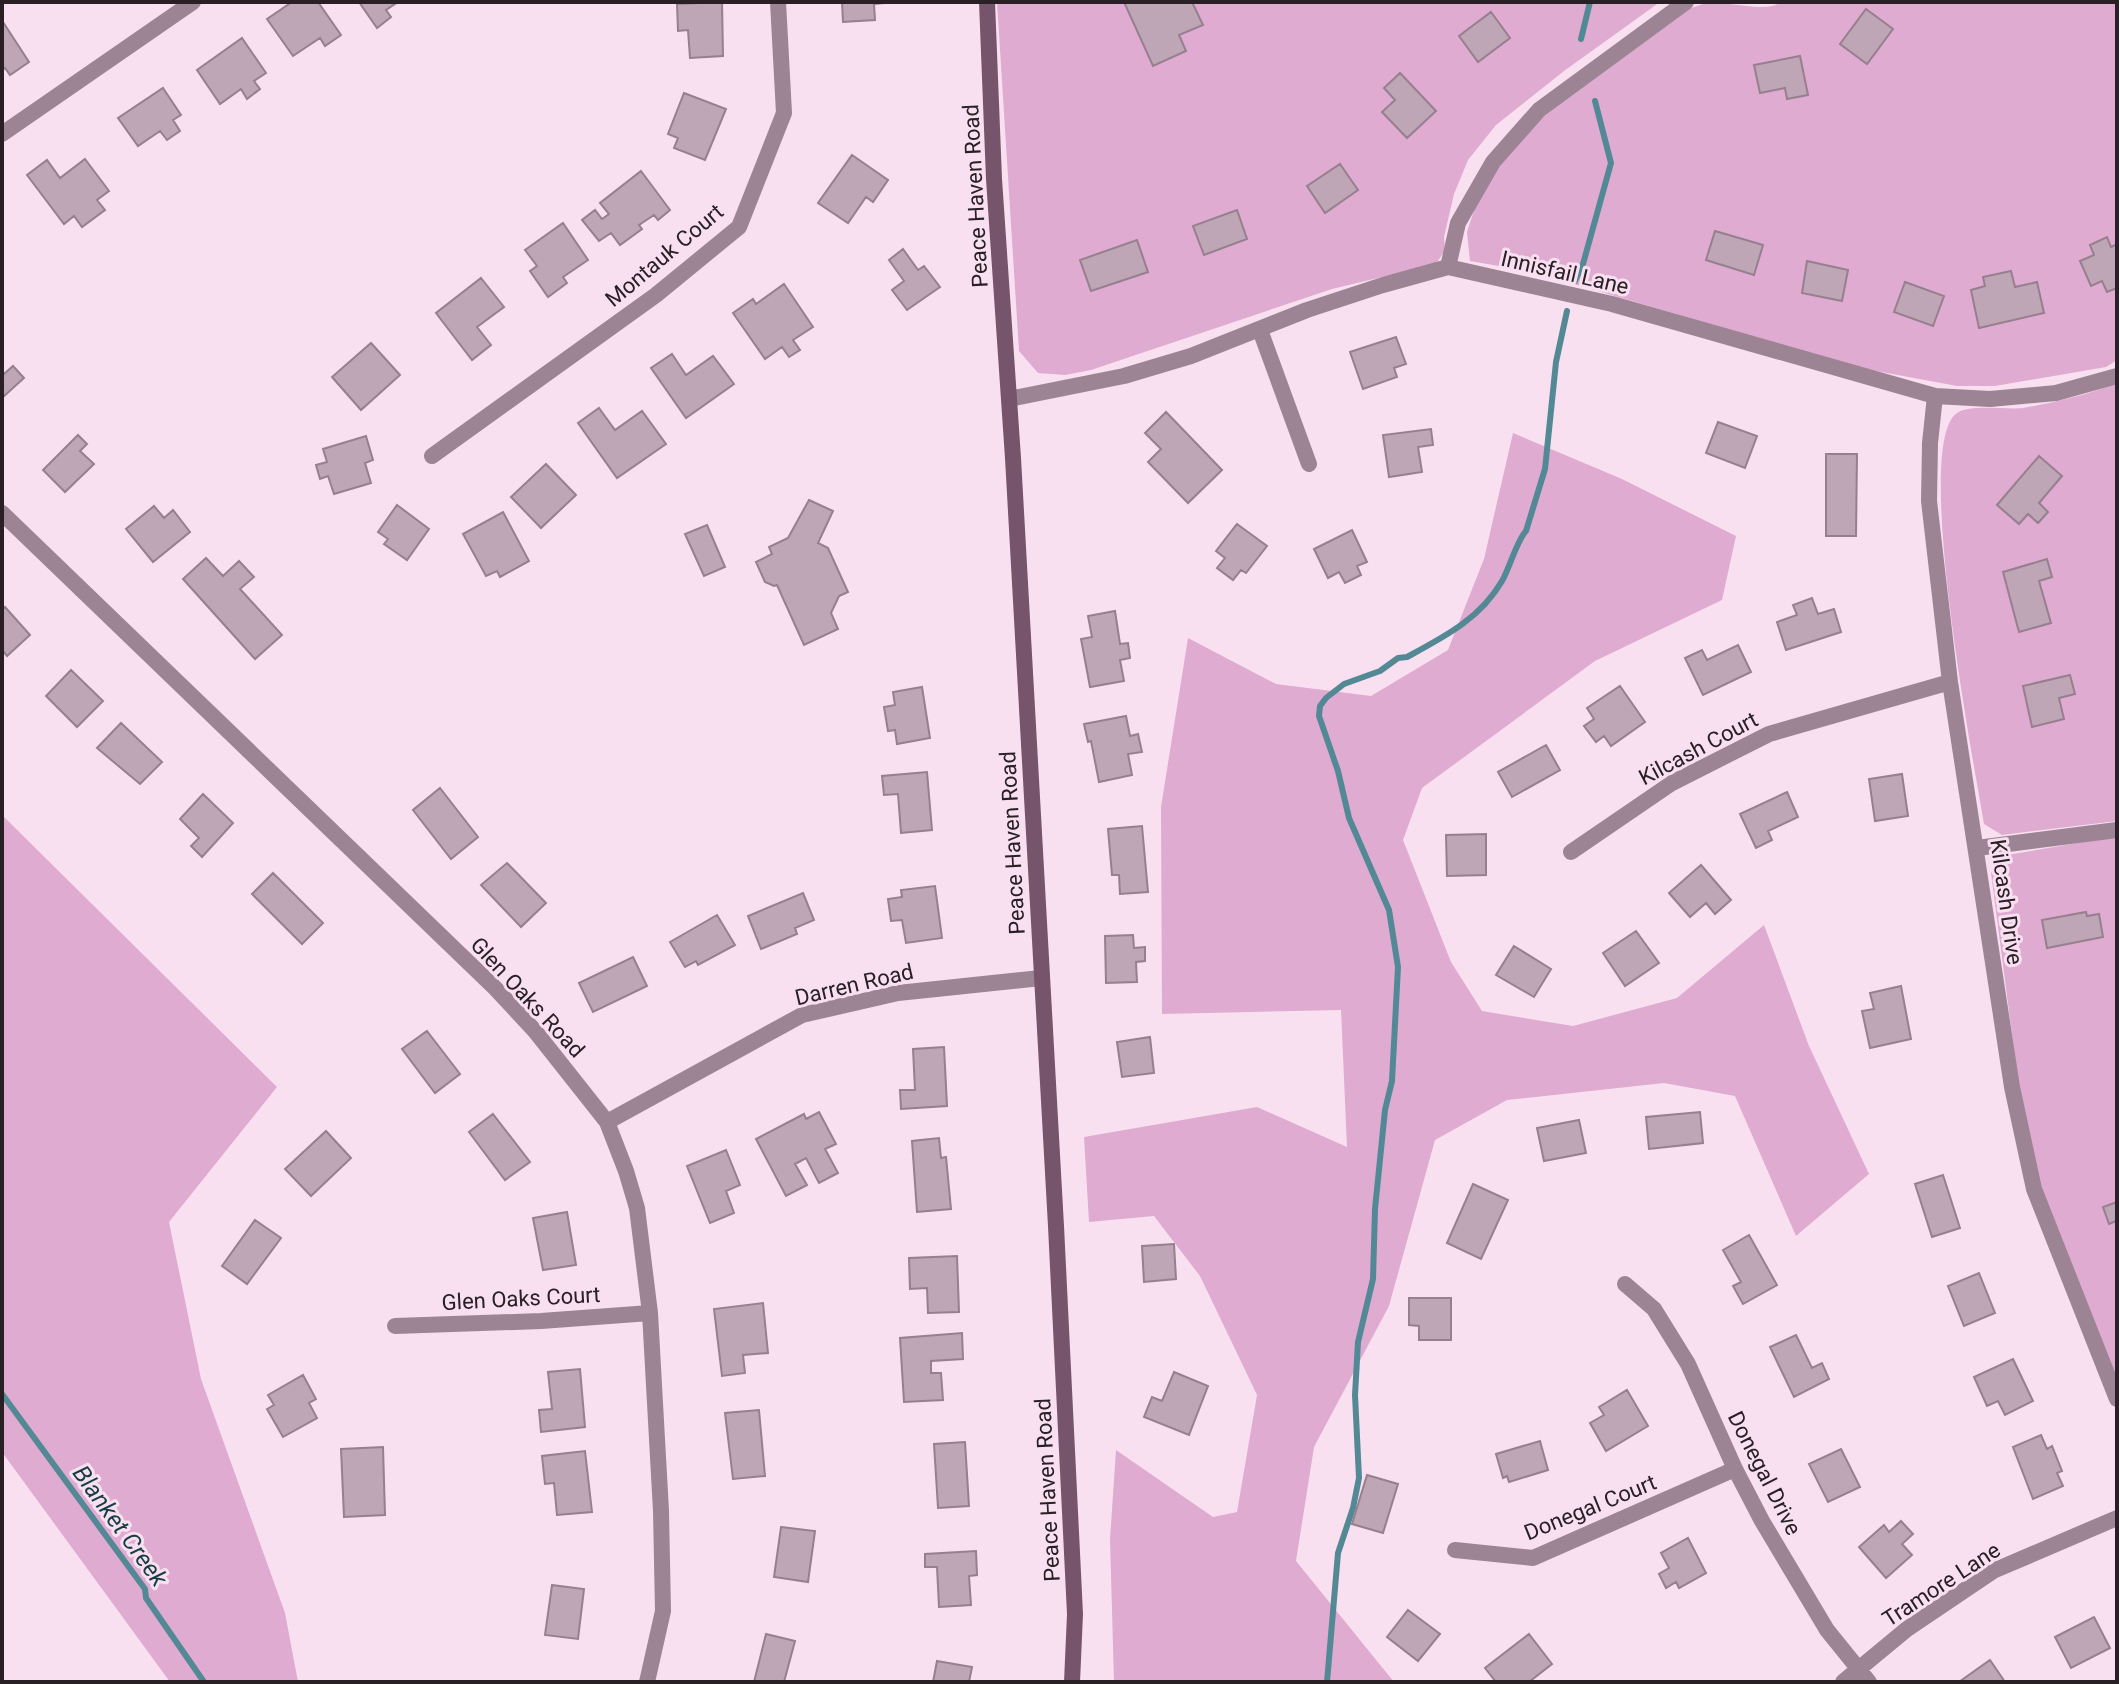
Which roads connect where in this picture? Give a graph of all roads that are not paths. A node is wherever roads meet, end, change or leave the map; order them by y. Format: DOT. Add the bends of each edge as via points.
graph roads {
  1 [pos="193,2"];
  2 [pos="778,2"];
  3 [pos="987,2"];
  4 [pos="1686,2"];
  5 [pos="2,134"];
  6 [pos="1448,267"];
  7 [pos="1260,330"];
  8 [pos="2117,376"];
  9 [pos="1935,396"];
  10 [pos="1009,399"];
  11 [pos="432,456"];
  12 [pos="1309,464"];
  13 [pos="2,513"];
  14 [pos="1950,682"];
  15 [pos="2117,830"];
  16 [pos="1977,848"];
  17 [pos="1571,852"];
  18 [pos="1041,978"];
  19 [pos="607,1122"];
  20 [pos="1625,1284"];
  21 [pos="650,1313"];
  22 [pos="395,1326"];
  23 [pos="2117,1399"];
  24 [pos="1735,1469"];
  25 [pos="2117,1518"];
  26 [pos="1455,1550"];
  27 [pos="1863,1676"];
  28 [pos="647,1682"];
  29 [pos="1072,1682"];
  30 [pos="1843,1682"];
  1 -- 5 [label="street"];
  2 -- 11 [label="street, Montauk Court" via="784,113 739,227 656,295"];
  3 -- 10 [label="main road, Peace Haven Road"];
  4 -- 6 [label="street" via="1539,110 1493,162 1458,223"];
  6 -- 7 [label="street, Innisfail Lane" via="1307,310"];
  6 -- 9 [label="street, Innisfail Lane" via="1612,304"];
  7 -- 10 [label="street, Innisfail Lane" via="1124,376"];
  7 -- 12 [label="street"];
  8 -- 9 [label="street, Innisfail Lane" via="2056,393 1990,399"];
  9 -- 14 [label="street, Kilcash Drive" via="1929,501"];
  10 -- 18 [label="main road, Peace Haven Road"];
  13 -- 19 [label="street, Glen Oaks Road" via="495,988"];
  14 -- 16 [label="street, Kilcash Drive"];
  14 -- 17 [label="street, Kilcash Court" via="1769,734 1672,783"];
  15 -- 16 [label="street"];
  16 -- 23 [label="street, Kilcash Drive" via="2012,1087 2034,1189"];
  18 -- 19 [label="street, Darren Road" via="898,993 802,1015"];
  18 -- 29 [label="main road, Peace Haven Road" via="1075,1614"];
  19 -- 21 [label="street, Glen Oaks Road" via="637,1208"];
  20 -- 24 [label="street, Donegal Drive" via="1654,1309 1688,1364"];
  21 -- 22 [label="street, Glen Oaks Court"];
  21 -- 28 [label="street, Glen Oaks Road" via="663,1611"];
  24 -- 26 [label="street, Donegal Court" via="1533,1558"];
  24 -- 27 [label="street, Donegal Drive" via="1827,1630"];
  25 -- 27 [label="street, Tramore Lane" via="1993,1571 1907,1629"];
  27 -- 30 [label="street, Tramore Lane"];
}
